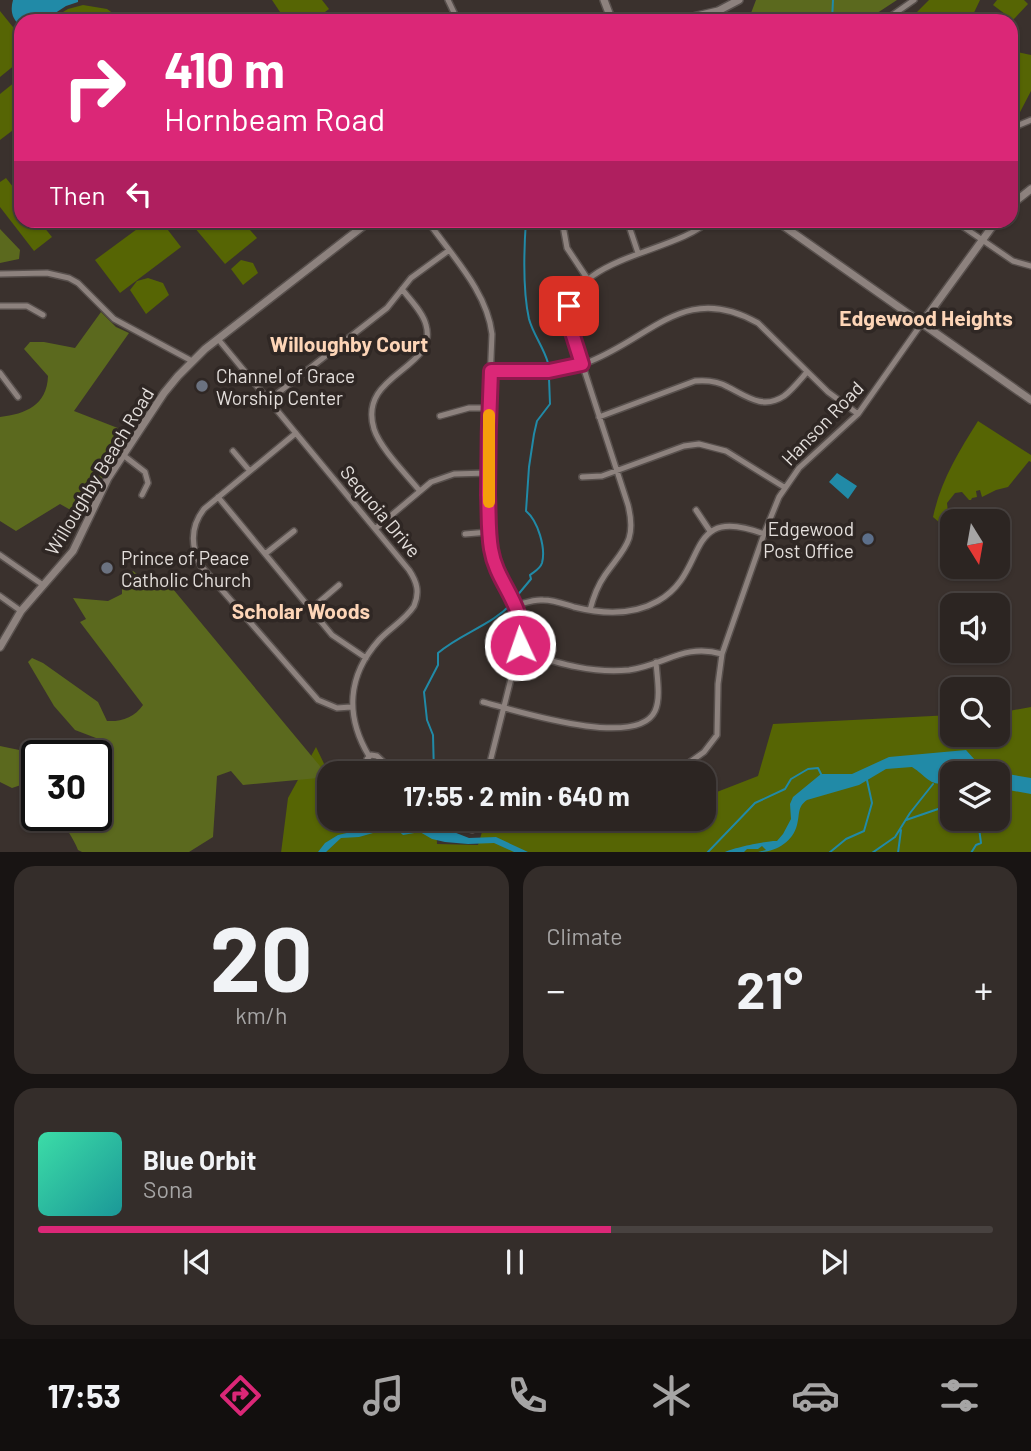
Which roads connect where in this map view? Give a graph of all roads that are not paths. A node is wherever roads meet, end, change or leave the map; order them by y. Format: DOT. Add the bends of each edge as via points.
graph roads {
  1 [pos="739,0"];
  2 [pos="914,0"];
  3 [pos="705,14"];
  4 [pos="894,14"];
  5 [pos="362,228"];
  6 [pos="432,228"];
  7 [pos="563,228"];
  8 [pos="630,228"];
  9 [pos="697,228"];
  10 [pos="786,228"];
  11 [pos="965,228"];
  12 [pos="991,228"];
  13 [pos="982,240"];
  14 [pos="448,251"];
  15 [pos="638,253"];
  16 [pos="1031,266"];
  17 [pos="0,274"];
  18 [pos="589,281"];
  19 [pos="402,289"];
  20 [pos="0,306"];
  21 [pos="43,315"];
  22 [pos="922,323"];
  23 [pos="218,339"];
  24 [pos="192,361"];
  25 [pos="582,364"];
  26 [pos="491,371"];
  27 [pos="807,372"];
  28 [pos="0,373"];
  29 [pos="18,397"];
  30 [pos="269,400"];
  31 [pos="1031,400"];
  32 [pos="489,408"];
  33 [pos="858,414"];
  34 [pos="440,416"];
  35 [pos="599,417"];
  36 [pos="296,433"];
  37 [pos="233,451"];
  38 [pos="123,455"];
  39 [pos="249,470"];
  40 [pos="617,470"];
  41 [pos="488,473"];
  42 [pos="582,477"];
  43 [pos="784,487"];
  44 [pos="419,491"];
  45 [pos="142,495"];
  46 [pos="218,497"];
  47 [pos="696,510"];
  48 [pos="375,529"];
  49 [pos="294,531"];
  50 [pos="710,531"];
  51 [pos="489,532"];
  52 [pos="465,534"];
  53 [pos="764,534"];
  54 [pos="265,554"];
  55 [pos="0,555"];
  56 [pos="43,585"];
  57 [pos="339,585"];
  58 [pos="0,596"];
  59 [pos="517,606"];
  60 [pos="311,609"];
  61 [pos="590,610"];
  62 [pos="21,611"];
  63 [pos="0,647"];
  64 [pos="519,651"];
  65 [pos="722,654"];
  66 [pos="366,658"];
  67 [pos="656,662"];
  68 [pos="482,702"];
  69 [pos="351,708"];
  70 [pos="504,708"];
  71 [pos="369,756"];
  72 [pos="368,761"];
  73 [pos="382,761"];
  74 [pos="490,761"];
  75 [pos="692,761"];
  1 -- 3 [label="street"];
  2 -- 4 [label="street"];
  5 -- 23 [label="street, Willoughby Beach Road"];
  6 -- 14 [label="street"];
  7 -- 18 [label="street" via="567,248"];
  8 -- 15 [label="street"];
  9 -- 15 [label="street"];
  10 -- 22 [label="street"];
  11 -- 13 [label="street"];
  12 -- 13 [label="street, Hanson Road"];
  13 -- 16 [label="street" via="1013,261"];
  13 -- 22 [label="street, Hanson Road"];
  14 -- 19 [label="street"];
  14 -- 26 [label="street" via="477,290 489,316"];
  15 -- 18 [label="street"];
  17 -- 24 [label="street" via="68,278 114,319"];
  18 -- 25 [label="street" via="574,294 569,306 569,323"];
  19 -- 30 [label="street" via="387,308"];
  19 -- 44 [label="street" via="425,322 426,344 416,359 384,384 372,416 376,435"];
  20 -- 21 [label="street" via="27,306"];
  22 -- 31 [label="street"];
  22 -- 33 [label="street, Hanson Road"];
  23 -- 24 [label="street, Willoughby Beach Road"];
  23 -- 30 [label="street, Sequoia Drive"];
  24 -- 38 [label="street, Willoughby Beach Road" via="164,393"];
  25 -- 26 [label="street" via="549,371"];
  25 -- 27 [label="street" via="666,318 690,309 715,307 758,323"];
  25 -- 35 [label="street"];
  26 -- 32 [label="street"];
  27 -- 33 [label="street"];
  27 -- 35 [label="street" via="772,401 756,401 709,380 695,381"];
  28 -- 29 [label="street"];
  30 -- 36 [label="street, Sequoia Drive"];
  32 -- 34 [label="street"];
  32 -- 41 [label="street"];
  33 -- 43 [label="street, Hanson Road"];
  35 -- 40 [label="street"];
  36 -- 39 [label="street"];
  36 -- 48 [label="street, Sequoia Drive"];
  37 -- 39 [label="street"];
  38 -- 45 [label="street" via="145,472 148,483"];
  38 -- 56 [label="street, Willoughby Beach Road" via="73,551"];
  39 -- 46 [label="street"];
  40 -- 42 [label="street"];
  40 -- 43 [label="street" via="699,444 726,451"];
  40 -- 61 [label="street" via="630,511 630,536 599,585"];
  41 -- 44 [label="street" via="444,476"];
  41 -- 51 [label="street"];
  43 -- 53 [label="street, Hanson Road"];
  44 -- 48 [label="street"];
  46 -- 54 [label="street"];
  46 -- 69 [label="street" via="202,511 194,528 194,549 201,566 318,700"];
  47 -- 50 [label="street"];
  48 -- 66 [label="street, Sequoia Drive" via="415,578 418,597"];
  49 -- 54 [label="street"];
  50 -- 53 [label="street" via="731,525"];
  50 -- 61 [label="street" via="682,581 660,601 626,611"];
  51 -- 52 [label="street"];
  51 -- 59 [label="street" via="495,564"];
  53 -- 65 [label="street, Hanson Road"];
  54 -- 60 [label="street"];
  55 -- 56 [label="street"];
  56 -- 62 [label="street, Willoughby Beach Road"];
  57 -- 60 [label="street"];
  58 -- 62 [label="street"];
  59 -- 61 [label="street" via="544,600"];
  59 -- 64 [label="street" via="522,635"];
  60 -- 66 [label="street" via="335,638"];
  62 -- 63 [label="street, Willoughby Beach Road"];
  64 -- 67 [label="street" via="589,670 631,670"];
  64 -- 70 [label="street"];
  65 -- 67 [label="street" via="695,650"];
  65 -- 75 [label="street, Hanson Road" via="718,729 705,752"];
  66 -- 69 [label="street, Sequoia Drive" via="356,679"];
  67 -- 70 [label="street" via="657,707 643,723 576,726"];
  68 -- 70 [label="street"];
  69 -- 71 [label="street, Sequoia Drive"];
  70 -- 74 [label="street"];
  71 -- 72 [label="street, Sequoia Drive"];
  71 -- 73 [label="street"];
}
